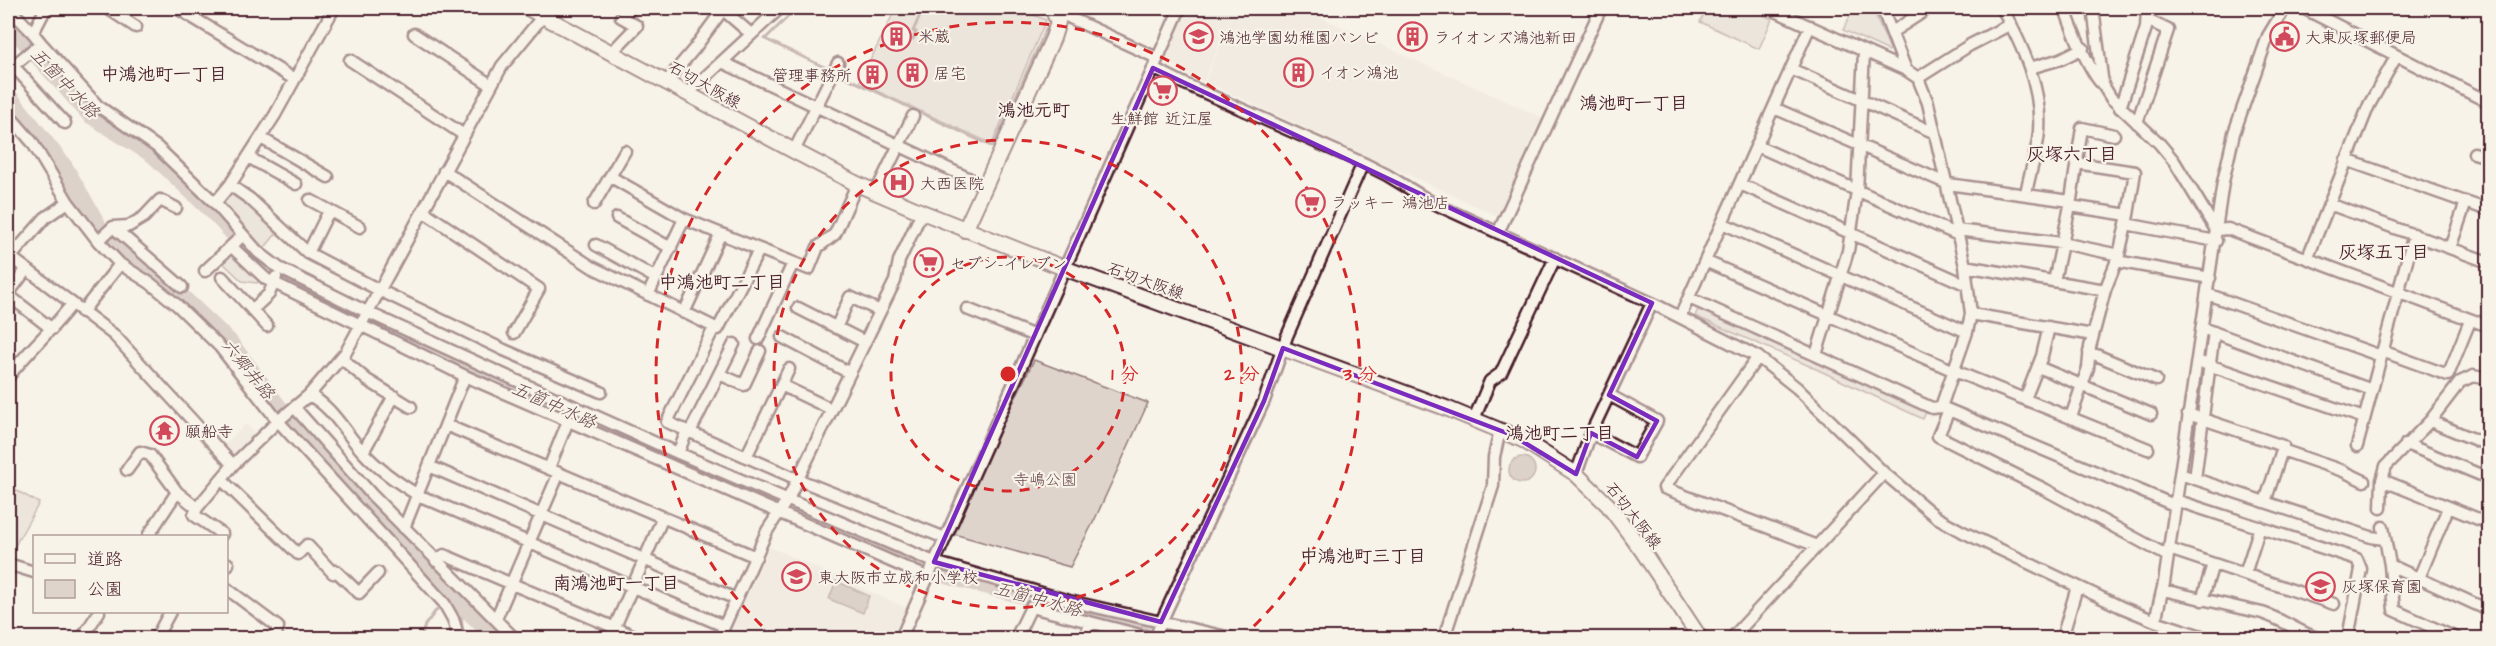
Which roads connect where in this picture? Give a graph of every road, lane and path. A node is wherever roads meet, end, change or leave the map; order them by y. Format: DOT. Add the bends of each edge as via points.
graph roads {
  1 [pos="9,8"];
  2 [pos="46,8"];
  3 [pos="107,8"];
  4 [pos="177,8"];
  5 [pos="334,8"];
  6 [pos="528,8"];
  7 [pos="631,8"];
  8 [pos="652,8"];
  9 [pos="656,8"];
  10 [pos="723,8"];
  11 [pos="780,8"];
  12 [pos="1180,8"];
  13 [pos="1601,8"];
  14 [pos="1769,8"];
  15 [pos="1882,8"];
  16 [pos="1929,8"];
  17 [pos="2002,8"];
  18 [pos="2065,8"];
  19 [pos="2093,8"];
  20 [pos="2147,8"];
  21 [pos="2285,8"];
  22 [pos="2303,8"];
  23 [pos="1062,12"];
  24 [pos="543,16"];
  25 [pos="2147,20"];
  26 [pos="2011,24"];
  27 [pos="1810,26"];
  28 [pos="136,27"];
  29 [pos="1892,32"];
  30 [pos="33,33"];
  31 [pos="414,34"];
  32 [pos="751,34"];
  33 [pos="39,45"];
  34 [pos="2083,48"];
  35 [pos="612,52"];
  36 [pos="1864,52"];
  37 [pos="2396,57"];
  38 [pos="350,60"];
  39 [pos="722,62"];
  40 [pos="10,63"];
  41 [pos="838,63"];
  42 [pos="1155,63"];
  43 [pos="2030,68"];
  44 [pos="1791,69"];
  45 [pos="1906,70"];
  46 [pos="1918,78"];
  47 [pos="294,80"];
  48 [pos="666,82"];
  49 [pos="491,85"];
  50 [pos="2103,85"];
  51 [pos="687,94"];
  52 [pos="1862,101"];
  53 [pos="2488,102"];
  54 [pos="817,107"];
  55 [pos="1774,108"];
  56 [pos="2120,108"];
  57 [pos="8,114"];
  58 [pos="913,116"];
  59 [pos="64,123"];
  60 [pos="2137,123"];
  61 [pos="1935,133"];
  62 [pos="464,135"];
  63 [pos="2114,135"];
  64 [pos="261,138"];
  65 [pos="898,146"];
  66 [pos="1757,146"];
  67 [pos="1860,147"];
  68 [pos="625,151"];
  69 [pos="794,151"];
  70 [pos="2474,153"];
  71 [pos="248,157"];
  72 [pos="2488,157"];
  73 [pos="2346,160"];
  74 [pos="1363,163"];
  75 [pos="2076,163"];
  76 [pos="444,171"];
  77 [pos="328,177"];
  78 [pos="611,177"];
  79 [pos="296,184"];
  80 [pos="857,184"];
  81 [pos="1740,184"];
  82 [pos="1948,184"];
  83 [pos="230,185"];
  84 [pos="985,186"];
  85 [pos="876,192"];
  86 [pos="1857,192"];
  87 [pos="2026,194"];
  88 [pos="310,200"];
  89 [pos="68,202"];
  90 [pos="2466,202"];
  91 [pos="215,203"];
  92 [pos="2070,203"];
  93 [pos="594,204"];
  94 [pos="2329,204"];
  95 [pos="176,208"];
  96 [pos="2488,210"];
  97 [pos="329,211"];
  98 [pos="423,211"];
  99 [pos="922,212"];
  100 [pos="617,218"];
  101 [pos="684,219"];
  102 [pos="2127,220"];
  103 [pos="1722,223"];
  104 [pos="113,227"];
  105 [pos="360,227"];
  106 [pos="965,230"];
  107 [pos="1498,233"];
  108 [pos="1958,233"];
  109 [pos="1851,234"];
  110 [pos="2414,234"];
  111 [pos="243,235"];
  112 [pos="720,235"];
  113 [pos="2216,236"];
  114 [pos="98,241"];
  115 [pos="2062,243"];
  116 [pos="596,245"];
  117 [pos="231,246"];
  118 [pos="671,248"];
  119 [pos="2450,248"];
  120 [pos="759,250"];
  121 [pos="308,253"];
  122 [pos="2308,257"];
  123 [pos="8,258"];
  124 [pos="1555,258"];
  125 [pos="2118,258"];
  126 [pos="1705,261"];
  127 [pos="2488,262"];
  128 [pos="793,263"];
  129 [pos="120,264"];
  130 [pos="1965,266"];
  131 [pos="1064,267"];
  132 [pos="279,268"];
  133 [pos="26,270"];
  134 [pos="206,271"];
  135 [pos="1840,276"];
  136 [pos="222,277"];
  137 [pos="656,278"];
  138 [pos="2210,278"];
  139 [pos="2054,281"];
  140 [pos="273,283"];
  141 [pos="1967,285"];
  142 [pos="182,287"];
  143 [pos="379,291"];
  144 [pos="2105,291"];
  145 [pos="2398,292"];
  146 [pos="2207,294"];
  147 [pos="8,295"];
  148 [pos="648,295"];
  149 [pos="1689,298"];
  150 [pos="72,303"];
  151 [pos="1652,303"];
  152 [pos="798,308"];
  153 [pos="967,309"];
  154 [pos="252,310"];
  155 [pos="880,311"];
  156 [pos="82,312"];
  157 [pos="367,312"];
  158 [pos="684,313"];
  159 [pos="1971,314"];
  160 [pos="1828,315"];
  161 [pos="1680,317"];
  162 [pos="2470,321"];
  163 [pos="267,326"];
  164 [pos="361,326"];
  165 [pos="2488,326"];
  166 [pos="2049,327"];
  167 [pos="714,328"];
  168 [pos="836,328"];
  169 [pos="2202,328"];
  170 [pos="52,329"];
  171 [pos="1967,332"];
  172 [pos="2214,332"];
  173 [pos="514,333"];
  174 [pos="2093,335"];
  175 [pos="1035,336"];
  176 [pos="782,337"];
  177 [pos="865,342"];
  178 [pos="734,344"];
  179 [pos="1283,348"];
  180 [pos="2089,352"];
  181 [pos="2381,353"];
  182 [pos="1816,355"];
  183 [pos="1758,357"];
  184 [pos="341,358"];
  185 [pos="2197,361"];
  186 [pos="2210,365"];
  187 [pos="2038,367"];
  188 [pos="789,369"];
  189 [pos="1952,370"];
  190 [pos="850,373"];
  191 [pos="719,374"];
  192 [pos="465,376"];
  193 [pos="8,377"];
  194 [pos="2488,379"];
  195 [pos="2156,380"];
  196 [pos="781,385"];
  197 [pos="2082,385"];
  198 [pos="2372,390"];
  199 [pos="601,392"];
  200 [pos="309,395"];
  201 [pos="1609,395"];
  202 [pos="394,396"];
  203 [pos="2025,399"];
  204 [pos="411,407"];
  205 [pos="295,408"];
  206 [pos="1945,408"];
  207 [pos="831,409"];
  208 [pos="2151,414"];
  209 [pos="2188,414"];
  210 [pos="2071,417"];
  211 [pos="2364,417"];
  212 [pos="2203,418"];
  213 [pos="1474,419"];
  214 [pos="280,420"];
  215 [pos="568,421"];
  216 [pos="2430,421"];
  217 [pos="446,425"];
  218 [pos="1500,430"];
  219 [pos="689,431"];
  220 [pos="1592,433"];
  221 [pos="2406,444"];
  222 [pos="2357,446"];
  223 [pos="2488,446"];
  224 [pos="2148,449"];
  225 [pos="2282,450"];
  226 [pos="363,452"];
  227 [pos="678,453"];
  228 [pos="746,457"];
  229 [pos="233,465"];
  230 [pos="429,466"];
  231 [pos="127,470"];
  232 [pos="554,471"];
  233 [pos="1884,473"];
  234 [pos="1576,474"];
  235 [pos="2180,474"];
  236 [pos="2488,478"];
  237 [pos="221,479"];
  238 [pos="797,479"];
  239 [pos="2195,479"];
  240 [pos="2382,480"];
  241 [pos="2364,481"];
  242 [pos="177,492"];
  243 [pos="418,495"];
  244 [pos="2175,502"];
  245 [pos="2265,502"];
  246 [pos="783,506"];
  247 [pos="2381,507"];
  248 [pos="197,508"];
  249 [pos="2448,508"];
  250 [pos="542,514"];
  251 [pos="663,518"];
  252 [pos="2488,523"];
  253 [pos="2260,527"];
  254 [pos="404,528"];
  255 [pos="149,535"];
  256 [pos="221,535"];
  257 [pos="945,538"];
  258 [pos="529,543"];
  259 [pos="1817,546"];
  260 [pos="2168,552"];
  261 [pos="756,557"];
  262 [pos="645,559"];
  263 [pos="436,561"];
  264 [pos="934,563"];
  265 [pos="8,564"];
  266 [pos="2213,564"];
  267 [pos="2390,565"];
  268 [pos="33,572"];
  269 [pos="378,573"];
  270 [pos="2245,574"];
  271 [pos="928,576"];
  272 [pos="2419,578"];
  273 [pos="512,584"];
  274 [pos="634,587"];
  275 [pos="2077,587"];
  276 [pos="228,590"];
  277 [pos="2163,590"];
  278 [pos="736,599"];
  279 [pos="2202,600"];
  280 [pos="2334,604"];
  281 [pos="2488,610"];
  282 [pos="98,613"];
  283 [pos="169,613"];
  284 [pos="496,619"];
  285 [pos="2155,621"];
  286 [pos="1090,623"];
  287 [pos="1161,623"];
  288 [pos="724,626"];
  289 [pos="615,628"];
  290 [pos="516,638"];
  291 [pos="82,639"];
  292 [pos="156,639"];
  293 [pos="275,639"];
  294 [pos="459,639"];
  295 [pos="610,639"];
  296 [pos="639,639"];
  297 [pos="719,639"];
  298 [pos="901,639"];
  299 [pos="1016,639"];
  300 [pos="1085,639"];
  301 [pos="1154,639"];
  302 [pos="1231,639"];
  303 [pos="1444,639"];
  304 [pos="1700,639"];
  305 [pos="1732,639"];
  306 [pos="2062,639"];
  307 [pos="2207,639"];
  308 [pos="2317,639"];
  309 [pos="2348,639"];
  310 [pos="2456,639"];
  1 -- 30 [label="street"];
  2 -- 30 [label="street"];
  3 -- 28 [label="street"];
  4 -- 47 [label="street"];
  5 -- 47 [label="street"];
  6 -- 24 [label="main road, 石切大阪線"];
  7 -- 35 [label="street" via="621,17 637,26"];
  8 -- 9 [label="street"];
  10 -- 32 [label="street"];
  10 -- 48 [label="street"];
  11 -- 32 [label="street"];
  12 -- 42 [label="street"];
  13 -- 107 [label="street"];
  14 -- 27 [label="street"];
  15 -- 29 [label="street"];
  16 -- 29 [label="street"];
  17 -- 26 [label="street"];
  18 -- 34 [label="street"];
  19 -- 50 [label="street"];
  20 -- 25 [label="street"];
  21 -- 113 [label="street" via="2268,36 2234,133"];
  22 -- 37 [label="street"];
  23 -- 42 [label="street"];
  23 -- 84 [label="main road"];
  24 -- 35 [label="main road, 石切大阪線"];
  24 -- 49 [label="street"];
  25 -- 56 [label="street"];
  25 -- 60 [label="street" via="2168,30"];
  26 -- 43 [label="street"];
  26 -- 46 [label="street"];
  27 -- 36 [label="street"];
  27 -- 44 [label="street"];
  29 -- 45 [label="street"];
  30 -- 33 [label="street"];
  31 -- 49 [label="street"];
  32 -- 39 [label="street"];
  33 -- 40 [label="street"];
  33 -- 91 [label="street" via="98,106 157,147"];
  34 -- 43 [label="street"];
  34 -- 50 [label="street" via="2094,77"];
  35 -- 48 [label="main road, 石切大阪線"];
  36 -- 45 [label="street"];
  36 -- 52 [label="street"];
  37 -- 53 [label="street"];
  37 -- 73 [label="street" via="2369,105"];
  38 -- 62 [label="street"];
  39 -- 51 [label="street"];
  39 -- 54 [label="street"];
  40 -- 59 [label="street"];
  41 -- 54 [label="street"];
  42 -- 74 [label="street" via="1185,84"];
  42 -- 131 [label="street"];
  43 -- 87 [label="street" via="2040,110"];
  44 -- 52 [label="street"];
  44 -- 55 [label="street"];
  45 -- 46 [label="street"];
  46 -- 61 [label="street"];
  47 -- 64 [label="street"];
  48 -- 51 [label="main road, 石切大阪線"];
  49 -- 62 [label="street"];
  50 -- 56 [label="street"];
  51 -- 69 [label="main road, 石切大阪線"];
  52 -- 61 [label="street"];
  52 -- 67 [label="street"];
  54 -- 65 [label="street"];
  54 -- 69 [label="street"];
  55 -- 66 [label="street"];
  55 -- 67 [label="street"];
  56 -- 60 [label="street"];
  57 -- 89 [label="street" via="32,142"];
  58 -- 65 [label="street"];
  60 -- 113 [label="street" via="2174,161"];
  61 -- 82 [label="street"];
  62 -- 76 [label="street"];
  63 -- 75 [label="street" via="2082,128"];
  64 -- 71 [label="street"];
  64 -- 77 [label="street"];
  65 -- 84 [label="street"];
  65 -- 85 [label="street"];
  66 -- 81 [label="street"];
  66 -- 86 [label="street"];
  67 -- 82 [label="street"];
  67 -- 86 [label="street"];
  68 -- 78 [label="street"];
  69 -- 80 [label="main road, 石切大阪線"];
  70 -- 72 [label="street"];
  71 -- 79 [label="street"];
  71 -- 83 [label="street"];
  73 -- 90 [label="street"];
  73 -- 94 [label="street"];
  74 -- 107 [label="street"];
  74 -- 179 [label="street"];
  75 -- 92 [label="street"];
  75 -- 102 [label="street" via="2135,172"];
  76 -- 98 [label="street"];
  76 -- 148 [label="street" via="592,267"];
  78 -- 93 [label="street"];
  78 -- 101 [label="street"];
  80 -- 85 [label="main road, 石切大阪線"];
  80 -- 128 [label="street" via="835,234 818,247 809,269"];
  81 -- 103 [label="street"];
  81 -- 109 [label="street"];
  82 -- 87 [label="street"];
  82 -- 108 [label="street"];
  83 -- 91 [label="street"];
  83 -- 121 [label="street"];
  84 -- 106 [label="main road"];
  85 -- 99 [label="main road, 石切大阪線"];
  86 -- 108 [label="street"];
  86 -- 109 [label="street"];
  87 -- 92 [label="street"];
  88 -- 97 [label="street"];
  89 -- 114 [label="street"];
  89 -- 123 [label="street" via="45,218"];
  90 -- 96 [label="street"];
  90 -- 119 [label="street"];
  91 -- 111 [label="street"];
  92 -- 102 [label="street"];
  92 -- 115 [label="street"];
  94 -- 110 [label="street"];
  94 -- 122 [label="street"];
  95 -- 104 [label="street" via="160,200 129,226"];
  97 -- 105 [label="street"];
  97 -- 121 [label="street"];
  98 -- 143 [label="street"];
  98 -- 173 [label="street" via="539,289"];
  99 -- 106 [label="main road, 石切大阪線"];
  99 -- 155 [label="street"];
  100 -- 118 [label="street"];
  101 -- 112 [label="street"];
  101 -- 118 [label="street"];
  102 -- 113 [label="street"];
  102 -- 125 [label="street"];
  103 -- 126 [label="street"];
  103 -- 135 [label="street"];
  104 -- 114 [label="street"];
  104 -- 142 [label="street"];
  106 -- 131 [label="main road, 石切大阪線"];
  107 -- 124 [label="street"];
  108 -- 115 [label="street"];
  108 -- 130 [label="street"];
  109 -- 135 [label="street"];
  109 -- 141 [label="street"];
  110 -- 119 [label="street"];
  110 -- 145 [label="street"];
  111 -- 117 [label="street"];
  111 -- 132 [label="street"];
  112 -- 120 [label="street"];
  112 -- 158 [label="street"];
  113 -- 122 [label="street" via="2228,229"];
  113 -- 138 [label="street"];
  114 -- 129 [label="street"];
  115 -- 125 [label="street"];
  115 -- 139 [label="street"];
  116 -- 137 [label="street"];
  117 -- 134 [label="street"];
  117 -- 140 [label="street"];
  118 -- 137 [label="street"];
  119 -- 127 [label="street"];
  120 -- 128 [label="street"];
  120 -- 167 [label="street" via="717,329"];
  121 -- 143 [label="street"];
  122 -- 145 [label="street"];
  123 -- 133 [label="street"];
  124 -- 151 [label="street"];
  124 -- 213 [label="street" via="1501,373 1490,381"];
  125 -- 138 [label="street"];
  125 -- 144 [label="street"];
  126 -- 149 [label="street"];
  126 -- 160 [label="street"];
  128 -- 191 [label="street" via="744,385"];
  129 -- 156 [label="street"];
  129 -- 214 [label="street" via="168,298 220,347"];
  130 -- 139 [label="street"];
  130 -- 141 [label="street"];
  131 -- 175 [label="street"];
  131 -- 179 [label="main road, 石切大阪線"];
  132 -- 140 [label="street"];
  132 -- 157 [label="street"];
  133 -- 147 [label="street"];
  133 -- 150 [label="street"];
  135 -- 160 [label="street"];
  135 -- 171 [label="street"];
  136 -- 154 [label="street"];
  137 -- 148 [label="street"];
  138 -- 146 [label="street"];
  139 -- 144 [label="street"];
  140 -- 154 [label="street" via="269,294"];
  140 -- 164 [label="street"];
  141 -- 159 [label="street"];
  143 -- 157 [label="street"];
  143 -- 199 [label="street"];
  144 -- 174 [label="street"];
  145 -- 162 [label="street"];
  145 -- 181 [label="street"];
  146 -- 169 [label="street"];
  146 -- 181 [label="street"];
  147 -- 170 [label="street"];
  148 -- 158 [label="street"];
  149 -- 161 [label="street"];
  149 -- 182 [label="street"];
  150 -- 156 [label="street"];
  150 -- 170 [label="street"];
  151 -- 161 [label="street"];
  151 -- 201 [label="street"];
  152 -- 168 [label="street"];
  153 -- 175 [label="street"];
  154 -- 163 [label="street"];
  155 -- 168 [label="street" via="850,297"];
  155 -- 177 [label="street"];
  156 -- 229 [label="street" via="114,335"];
  157 -- 164 [label="street"];
  157 -- 227 [label="street"];
  158 -- 167 [label="street"];
  159 -- 166 [label="street"];
  159 -- 171 [label="street"];
  160 -- 182 [label="street"];
  160 -- 189 [label="street"];
  161 -- 183 [label="street"];
  162 -- 165 [label="street"];
  162 -- 181 [label="street" via="2448,375"];
  164 -- 184 [label="street"];
  164 -- 192 [label="street"];
  166 -- 174 [label="street"];
  166 -- 187 [label="street"];
  167 -- 219 [label="street" via="667,422"];
  168 -- 177 [label="street"];
  169 -- 172 [label="street"];
  169 -- 185 [label="street"];
  170 -- 193 [label="street" via="31,347"];
  171 -- 189 [label="street"];
  172 -- 186 [label="street"];
  172 -- 198 [label="street"];
  174 -- 180 [label="street"];
  175 -- 257 [label="street"];
  176 -- 190 [label="street"];
  177 -- 190 [label="street"];
  178 -- 191 [label="street"];
  179 -- 213 [label="main road, 石切大阪線"];
  179 -- 287 [label="street" via="1264,401"];
  180 -- 195 [label="street"];
  180 -- 197 [label="street"];
  181 -- 198 [label="street"];
  182 -- 206 [label="street" via="1932,408"];
  183 -- 233 [label="street" via="1797,388"];
  183 -- 259 [label="street" via="1664,488"];
  184 -- 200 [label="street"];
  184 -- 202 [label="street"];
  185 -- 186 [label="street"];
  185 -- 209 [label="street"];
  186 -- 211 [label="street"];
  186 -- 212 [label="street"];
  187 -- 197 [label="street"];
  187 -- 203 [label="street"];
  188 -- 196 [label="street"];
  189 -- 203 [label="street"];
  189 -- 206 [label="street"];
  190 -- 207 [label="street"];
  191 -- 219 [label="street"];
  192 -- 215 [label="street"];
  192 -- 217 [label="street"];
  194 -- 216 [label="street" via="2474,376 2460,382"];
  196 -- 207 [label="street"];
  196 -- 228 [label="street"];
  197 -- 208 [label="street"];
  197 -- 210 [label="street"];
  198 -- 211 [label="street"];
  200 -- 205 [label="street"];
  200 -- 226 [label="street" via="321,401"];
  201 -- 220 [label="street"];
  201 -- 220 [label="street" via="1657,421 1637,457"];
  202 -- 204 [label="street"];
  202 -- 226 [label="street"];
  203 -- 210 [label="street"];
  205 -- 214 [label="street"];
  205 -- 254 [label="street"];
  206 -- 244 [label="street"];
  206 -- 260 [label="street" via="1938,436"];
  207 -- 238 [label="street"];
  209 -- 212 [label="street"];
  209 -- 235 [label="street"];
  210 -- 224 [label="street"];
  211 -- 222 [label="street"];
  212 -- 225 [label="street" via="2283,446"];
  212 -- 239 [label="street"];
  213 -- 218 [label="main road, 石切大阪線"];
  214 -- 229 [label="street"];
  214 -- 294 [label="street" via="444,603"];
  215 -- 232 [label="street"];
  215 -- 246 [label="street"];
  216 -- 221 [label="street"];
  216 -- 223 [label="street"];
  217 -- 230 [label="street"];
  217 -- 232 [label="street"];
  218 -- 234 [label="main road, 石切大阪線" via="1529,443"];
  218 -- 303 [label="street" via="1493,486"];
  219 -- 227 [label="street"];
  219 -- 228 [label="street"];
  220 -- 234 [label="street"];
  221 -- 236 [label="street"];
  221 -- 240 [label="street" via="2386,466"];
  225 -- 241 [label="street"];
  225 -- 245 [label="street"];
  226 -- 243 [label="street" via="391,479"];
  227 -- 246 [label="street"];
  228 -- 238 [label="street"];
  229 -- 237 [label="street"];
  230 -- 243 [label="street"];
  230 -- 250 [label="street"];
  231 -- 242 [label="street" via="140,452 150,455"];
  232 -- 250 [label="street"];
  232 -- 251 [label="street"];
  233 -- 259 [label="street"];
  233 -- 275 [label="street" via="1936,517"];
  234 -- 304 [label="main road, 石切大阪線" via="1627,529"];
  235 -- 239 [label="street"];
  235 -- 244 [label="street"];
  237 -- 248 [label="street"];
  237 -- 269 [label="street" via="298,554 307,545 358,593"];
  238 -- 246 [label="street"];
  238 -- 257 [label="street"];
  239 -- 245 [label="street"];
  240 -- 247 [label="street"];
  240 -- 249 [label="street"];
  242 -- 248 [label="street"];
  242 -- 255 [label="street"];
  243 -- 254 [label="street"];
  243 -- 258 [label="street"];
  244 -- 253 [label="street"];
  244 -- 260 [label="street"];
  245 -- 267 [label="street" via="2371,537 2383,533"];
  246 -- 261 [label="street"];
  246 -- 264 [label="street"];
  246 -- 271 [label="street"];
  248 -- 256 [label="street" via="194,514"];
  249 -- 252 [label="street"];
  249 -- 272 [label="street"];
  250 -- 258 [label="street"];
  250 -- 262 [label="street"];
  251 -- 261 [label="street"];
  251 -- 262 [label="street"];
  253 -- 270 [label="street"];
  253 -- 309 [label="street" via="2357,559 2361,569"];
  254 -- 263 [label="street"];
  257 -- 264 [label="street"];
  258 -- 273 [label="street"];
  258 -- 274 [label="street"];
  259 -- 305 [label="street"];
  260 -- 266 [label="street"];
  260 -- 277 [label="street"];
  261 -- 278 [label="street"];
  262 -- 274 [label="street"];
  262 -- 278 [label="street"];
  263 -- 273 [label="street" via="444,555"];
  263 -- 284 [label="street"];
  264 -- 271 [label="street"];
  264 -- 287 [label="street"];
  265 -- 268 [label="street"];
  266 -- 270 [label="street"];
  266 -- 279 [label="street"];
  267 -- 272 [label="street"];
  267 -- 310 [label="street" via="2394,610"];
  270 -- 280 [label="street"];
  271 -- 298 [label="street"];
  272 -- 281 [label="street"];
  273 -- 284 [label="street"];
  273 -- 289 [label="street"];
  274 -- 288 [label="street"];
  274 -- 289 [label="street"];
  275 -- 285 [label="street"];
  275 -- 306 [label="street"];
  276 -- 293 [label="street" via="278,627"];
  277 -- 279 [label="street"];
  277 -- 285 [label="street"];
  278 -- 288 [label="street"];
  279 -- 308 [label="street" via="2269,615"];
  282 -- 291 [label="street"];
  283 -- 292 [label="street"];
  284 -- 290 [label="street"];
  285 -- 307 [label="street"];
  286 -- 299 [label="street" via="1031,607"];
  286 -- 300 [label="street"];
  286 -- 301 [label="street"];
  287 -- 301 [label="street"];
  287 -- 302 [label="street"];
  288 -- 297 [label="street"];
  289 -- 295 [label="street"];
  289 -- 296 [label="street"];
}
